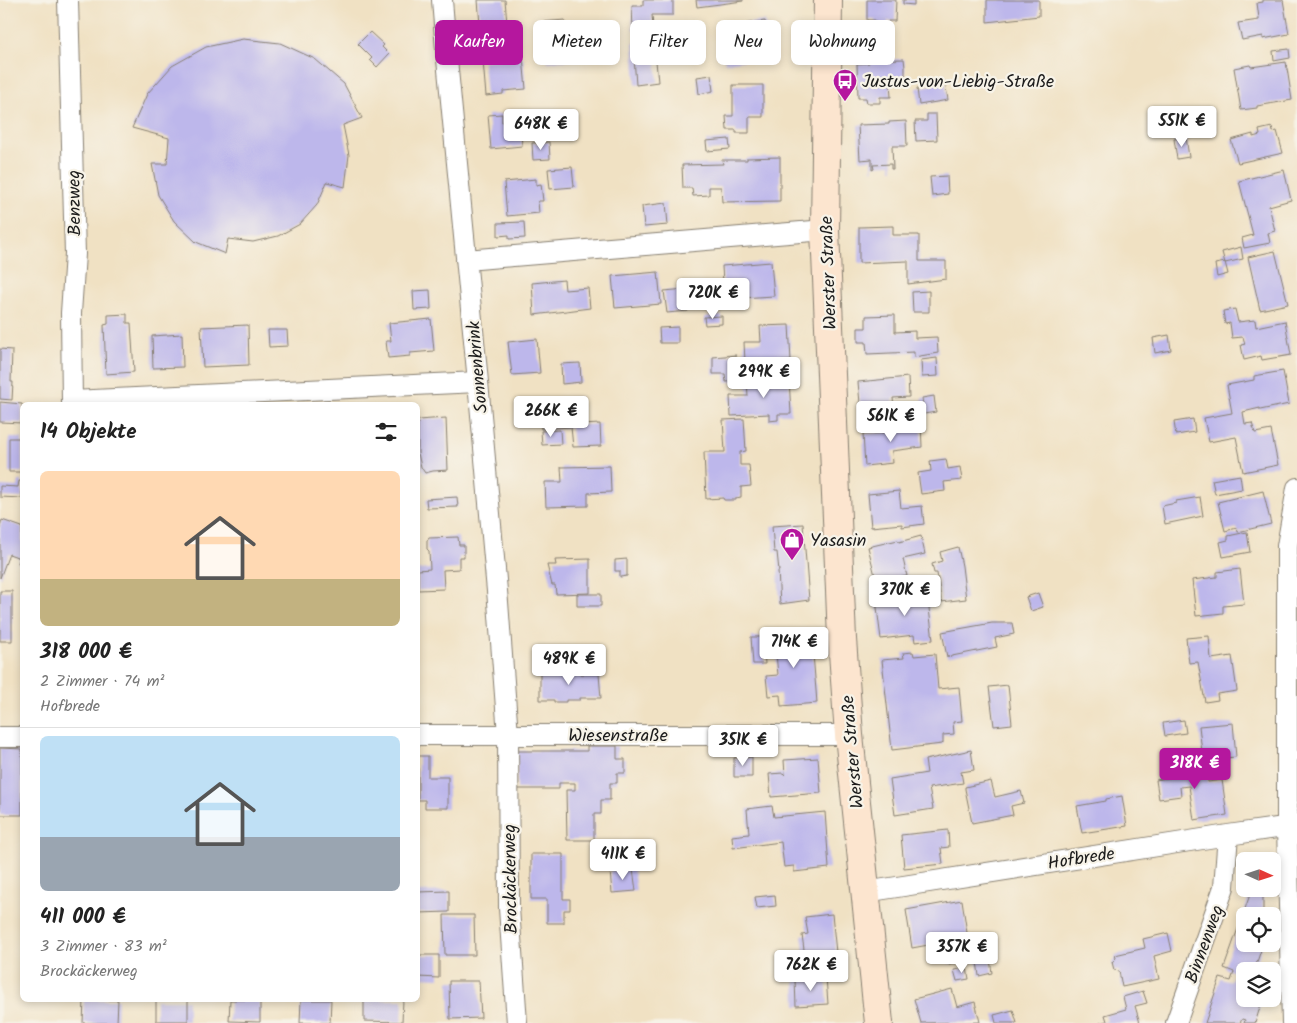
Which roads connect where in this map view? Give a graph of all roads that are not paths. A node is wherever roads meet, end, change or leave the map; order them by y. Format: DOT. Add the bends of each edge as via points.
graph roads {
  1 [pos="68,0"];
  2 [pos="442,0"];
  3 [pos="828,0"];
  4 [pos="825,230"];
  5 [pos="466,260"];
  6 [pos="478,382"];
  7 [pos="72,402"];
  8 [pos="91,402"];
  9 [pos="1297,488"];
  10 [pos="1292,546"];
  11 [pos="508,734"];
  12 [pos="420,735"];
  13 [pos="849,735"];
  14 [pos="0,737"];
  15 [pos="20,737"];
  16 [pos="1292,826"];
  17 [pos="1228,835"];
  18 [pos="865,892"];
  19 [pos="517,1023"];
  20 [pos="879,1023"];
  21 [pos="1176,1023"];
  22 [pos="1292,1023"];
  1 -- 7 [label="street, Benzweg" via="75,254 71,313"];
  2 -- 5 [label="street, Sonnenbrink"];
  3 -- 4 [label="main road, Werster Straße"];
  4 -- 5 [label="street"];
  4 -- 13 [label="main road, Werster Straße"];
  5 -- 6 [label="street, Sonnenbrink"];
  6 -- 8 [label="street"];
  6 -- 11 [label="street, Sonnenbrink"];
  9 -- 10 [label="street"];
  10 -- 16 [label="street"];
  11 -- 12 [label="street, Wiesenstraße"];
  11 -- 13 [label="street, Wiesenstraße"];
  11 -- 19 [label="street, Brockäckerweg" via="509,908"];
  13 -- 18 [label="main road, Werster Straße"];
  14 -- 15 [label="street"];
  16 -- 17 [label="street, Hofbrede"];
  16 -- 22 [label="street"];
  17 -- 18 [label="street, Hofbrede"];
  17 -- 21 [label="street, Binnenweg" via="1224,887"];
  18 -- 20 [label="main road, Werster Straße"];
}
